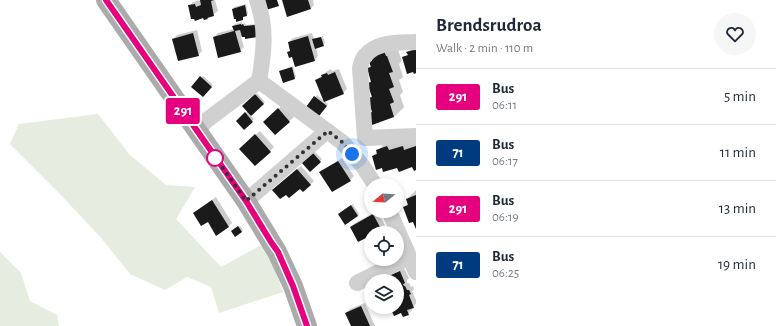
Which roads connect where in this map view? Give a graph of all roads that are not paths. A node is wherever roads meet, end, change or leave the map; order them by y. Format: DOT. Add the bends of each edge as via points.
graph roads {
  1 [pos="106,0"];
  2 [pos="257,0"];
  3 [pos="416,42"];
  4 [pos="259,81"];
  5 [pos="196,131"];
  6 [pos="328,131"];
  7 [pos="416,136"];
  8 [pos="370,178"];
  9 [pos="246,201"];
  10 [pos="392,218"];
  11 [pos="409,257"];
  12 [pos="416,272"];
  13 [pos="358,282"];
  14 [pos="304,325"];
  1 -- 5 [label="main road"];
  2 -- 4 [label="street" via="264,34 264,56"];
  3 -- 7 [label="street" via="383,44 372,49 364,57 360,68 365,138"];
  4 -- 5 [label="street"];
  4 -- 6 [label="street"];
  5 -- 9 [label="main road"];
  6 -- 8 [label="street" via="342,142"];
  6 -- 9 [label="street"];
  9 -- 14 [label="main road" via="278,252 293,286"];
  10 -- 11 [label="street"];
  11 -- 12 [label="street"];
  11 -- 13 [label="street"];
}
